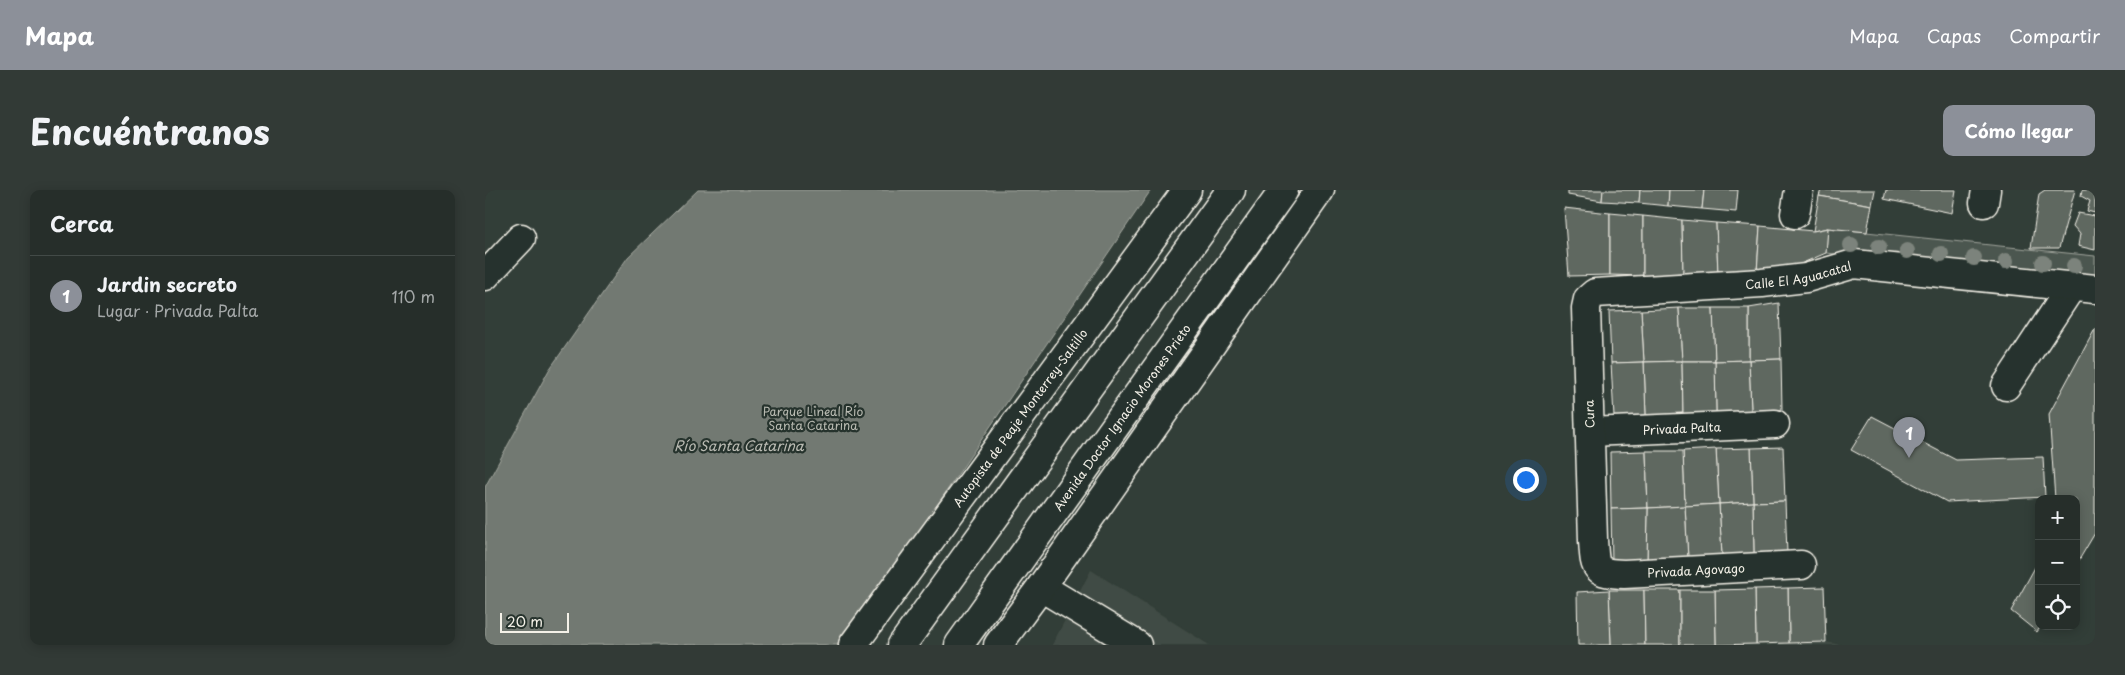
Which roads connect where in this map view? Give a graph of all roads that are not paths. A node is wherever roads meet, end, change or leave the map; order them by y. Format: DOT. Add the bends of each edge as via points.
graph roads {
  1 [pos="1187,190"];
  2 [pos="1231,190"];
  3 [pos="1284,190"];
  4 [pos="1321,190"];
  5 [pos="521,238"];
  6 [pos="485,276"];
  7 [pos="2083,287"];
  8 [pos="1619,291"];
  9 [pos="2006,386"];
  10 [pos="1775,424"];
  11 [pos="1590,432"];
  12 [pos="1595,563"];
  13 [pos="1801,565"];
  14 [pos="1041,587"];
  15 [pos="1008,638"];
  16 [pos="853,645"];
  17 [pos="902,645"];
  18 [pos="959,645"];
  19 [pos="1137,645"];
  1 -- 16 [label="main road, Autopista de Peaje Monterrey-Saltillo"];
  2 -- 17 [label="main road"];
  3 -- 18 [label="main road, Avenida Doctor Ignacio Morones Prieto"];
  4 -- 14 [label="main road"];
  5 -- 6 [label="main road"];
  7 -- 8 [label="main road, Calle El Aguacatal" via="1854,264 1806,278 1762,284"];
  7 -- 9 [label="main road"];
  8 -- 11 [label="main road, Cura" via="1595,293 1588,299 1586,308"];
  10 -- 11 [label="main road, Privada Palta"];
  11 -- 12 [label="main road, Cura"];
  12 -- 13 [label="main road, Privada Agovago" via="1606,574"];
  14 -- 15 [label="main road"];
  14 -- 19 [label="main road"];
}
